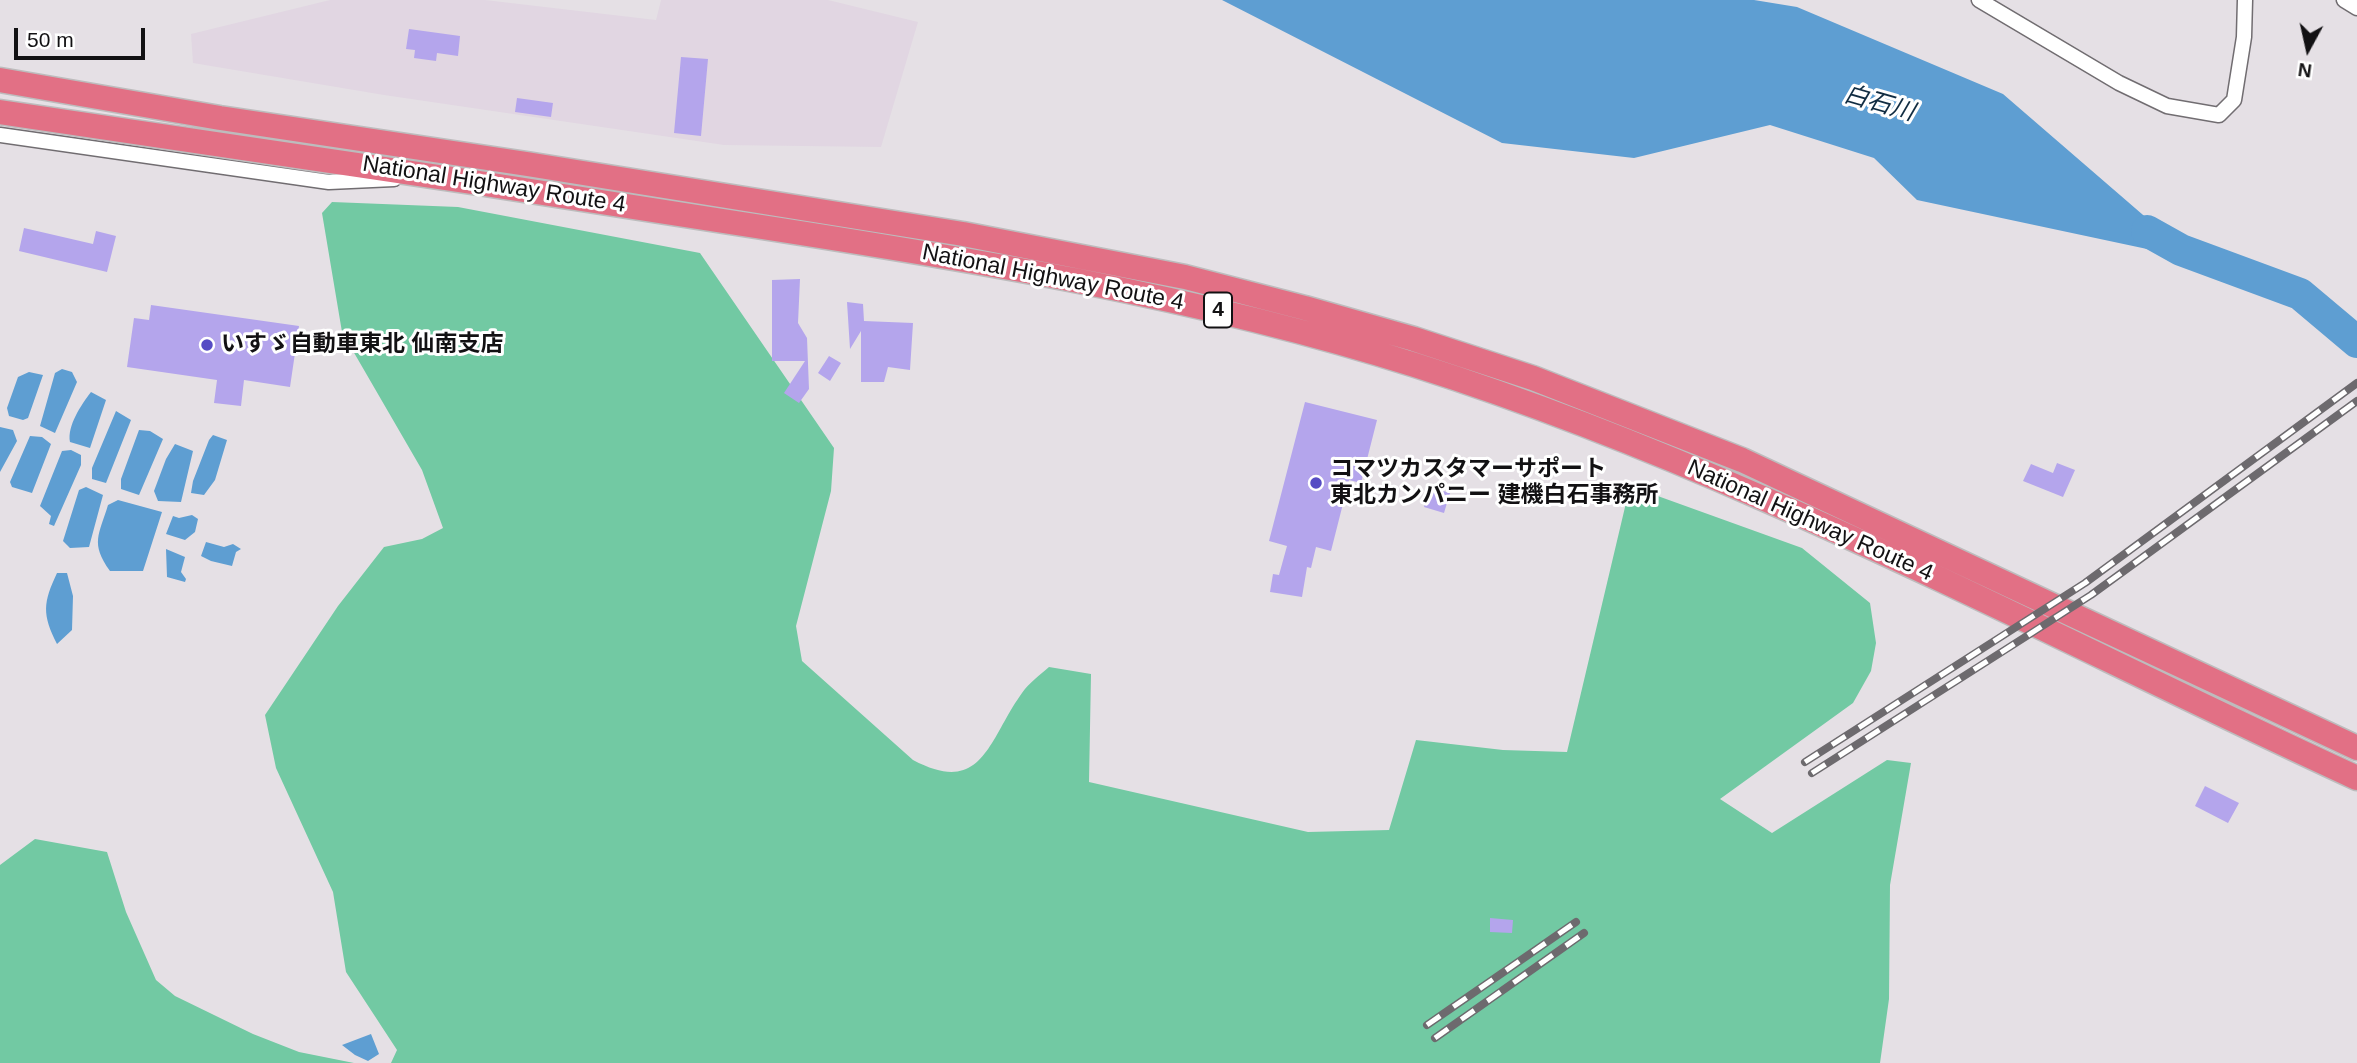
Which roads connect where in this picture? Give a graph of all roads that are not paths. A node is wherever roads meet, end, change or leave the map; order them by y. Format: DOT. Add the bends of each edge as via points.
graph roads {
  1 [pos="1979,0"];
  2 [pos="2245,0"];
  3 [pos="2344,0"];
  4 [pos="2357,8"];
  5 [pos="0,80"];
  6 [pos="0,112"];
  7 [pos="0,135"];
  8 [pos="443,177"];
  9 [pos="2357,748"];
  10 [pos="2357,778"];
  1 -- 2 [label="street" via="2119,83 2167,106 2219,115 2234,100"];
  3 -- 4 [label="street"];
  5 -- 9 [label="highway, National Highway Route 4 / 4" via="963,234 1185,277 1305,308 1533,378 1742,460"];
  6 -- 8 [label="highway, National Highway Route 4 / 4"];
  7 -- 8 [label="street" via="328,182"];
  8 -- 10 [label="highway, National Highway Route 4 / 4" via="1049,275 1214,309 1413,364 1552,412 1798,513"];
}
